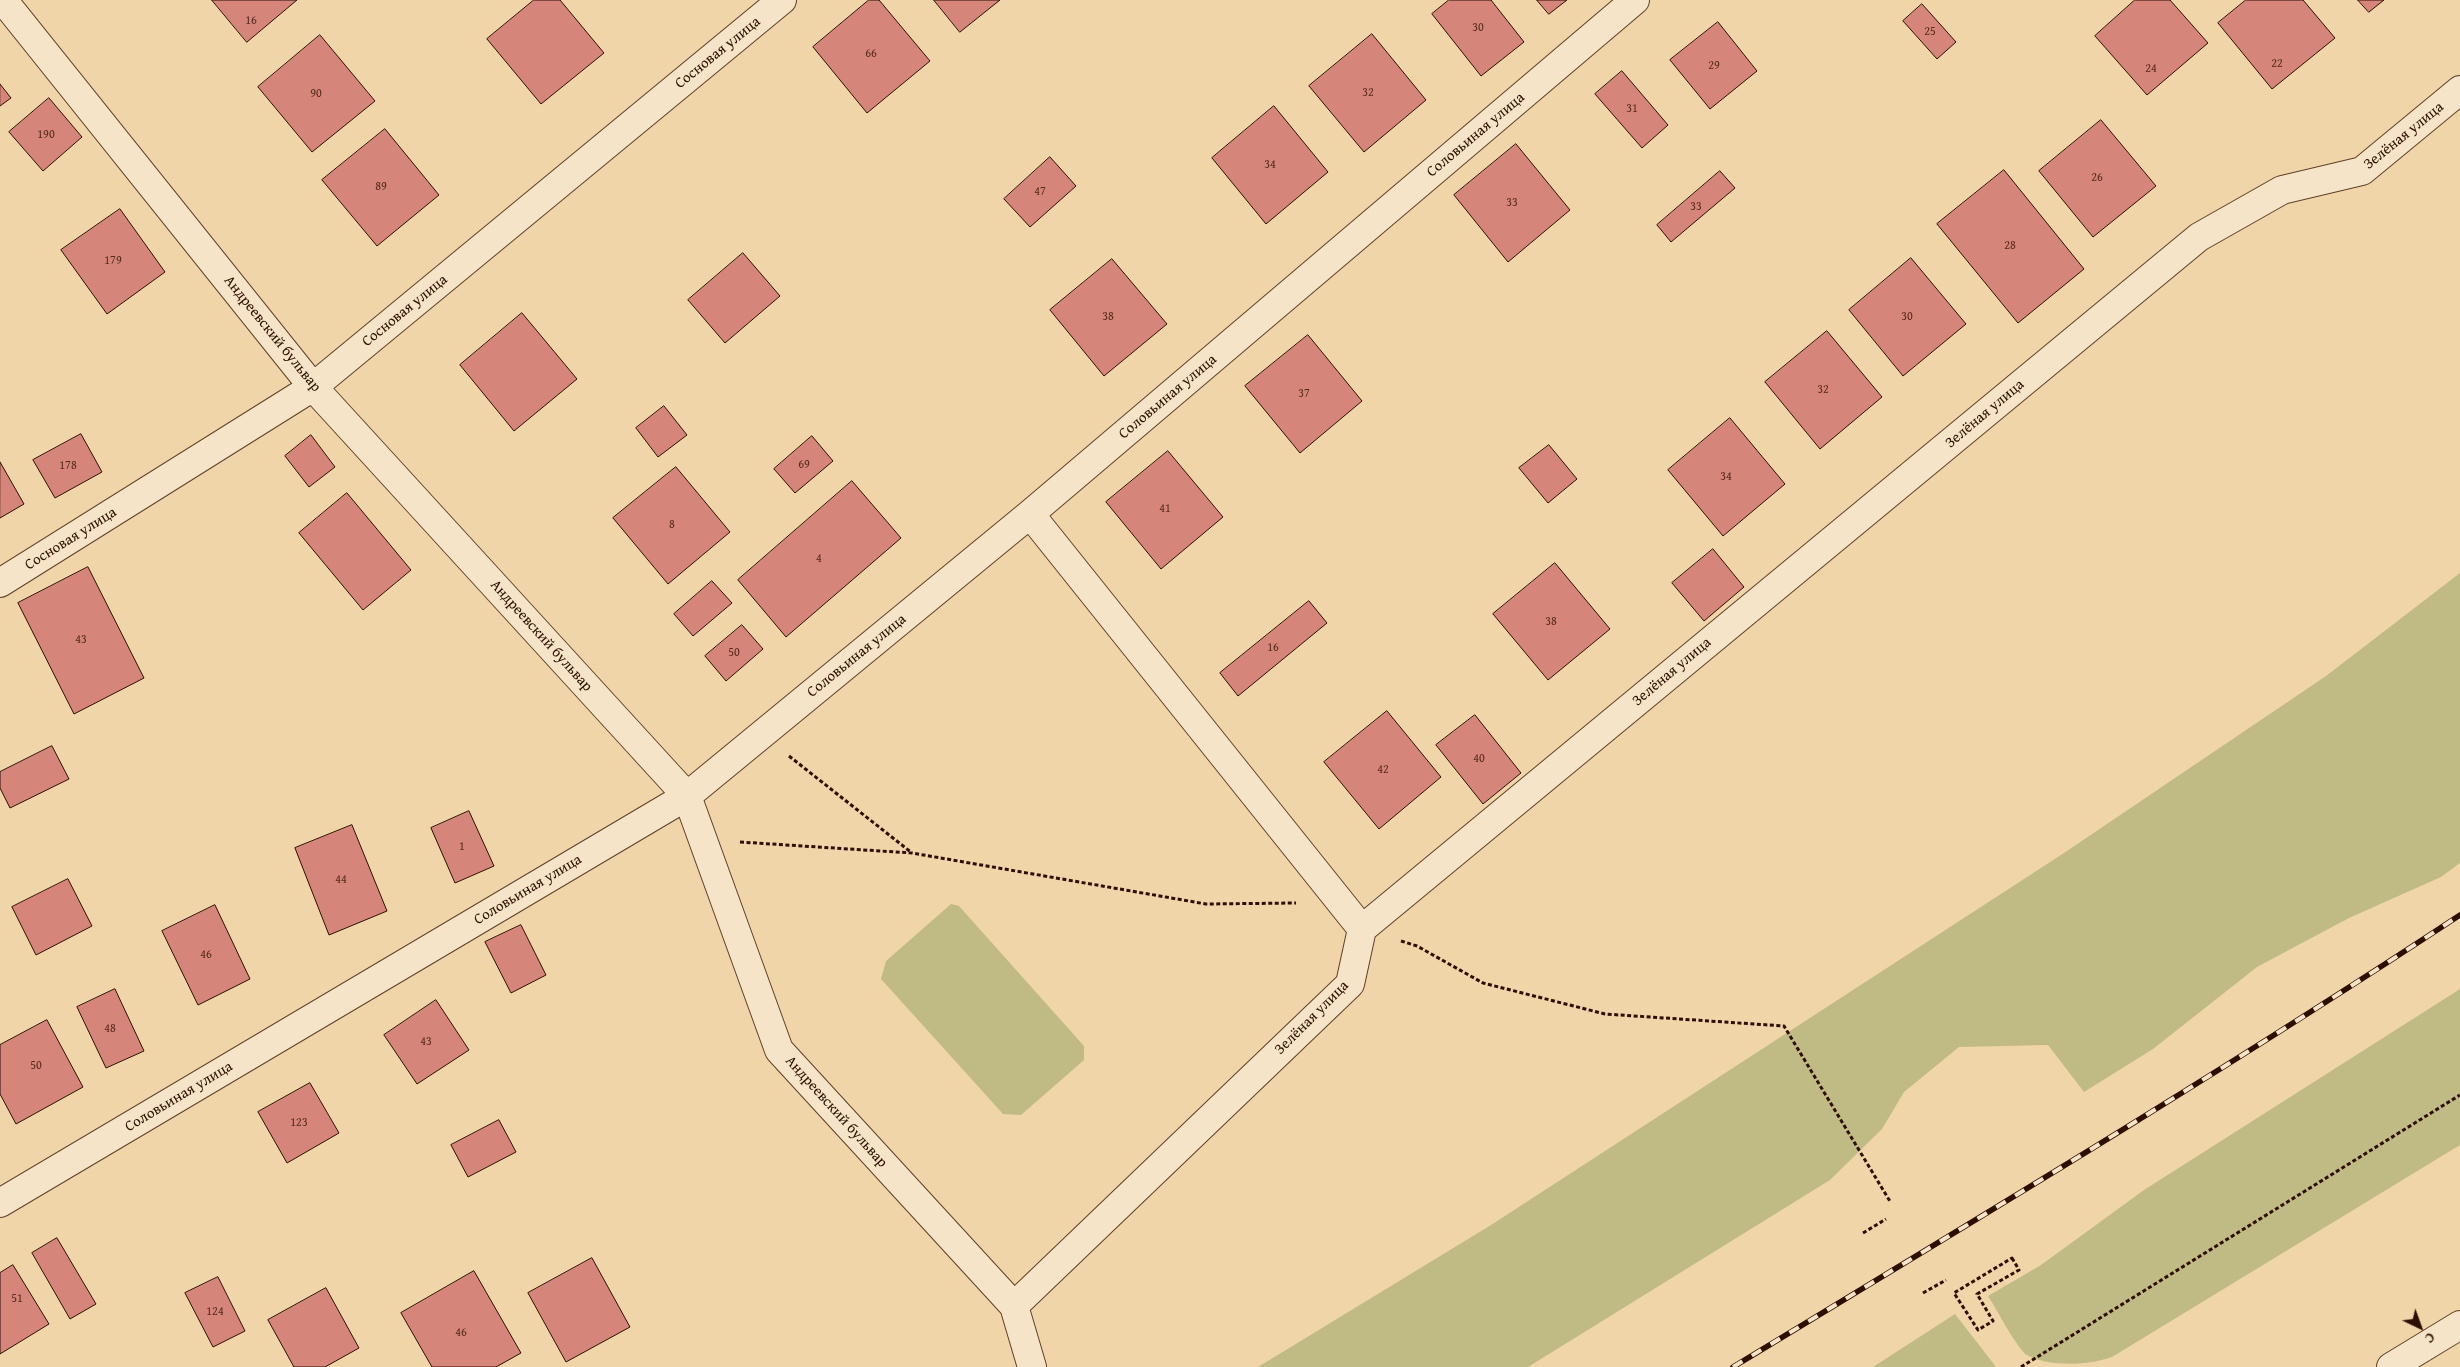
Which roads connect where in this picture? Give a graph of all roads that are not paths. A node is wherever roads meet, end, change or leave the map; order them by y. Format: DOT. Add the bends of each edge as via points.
graph roads {
  1 [pos="3,0"];
  2 [pos="782,0"];
  3 [pos="1635,0"];
  4 [pos="2460,90"];
  5 [pos="313,387"];
  6 [pos="1030,514"];
  7 [pos="0,583"];
  8 [pos="687,796"];
  9 [pos="1362,929"];
  10 [pos="0,1203"];
  11 [pos="1014,1306"];
  12 [pos="2460,1325"];
  13 [pos="1032,1367"];
  14 [pos="2391,1367"];
  1 -- 5 [label="street, Андреевский бульвар"];
  2 -- 5 [label="street, Сосновая улица"];
  3 -- 6 [label="street, Соловьиная улица"];
  4 -- 9 [label="street, Зелёная улица" via="2362,171 2282,190 2199,238"];
  5 -- 7 [label="street, Сосновая улица"];
  5 -- 8 [label="street, Андреевский бульвар"];
  6 -- 8 [label="street, Соловьиная улица"];
  6 -- 9 [label="street"];
  8 -- 10 [label="street, Соловьиная улица"];
  8 -- 11 [label="street, Андреевский бульвар" via="780,1050"];
  9 -- 11 [label="street, Зелёная улица" via="1350,984"];
  11 -- 13 [label="street"];
  12 -- 14 [label="street"];
}
